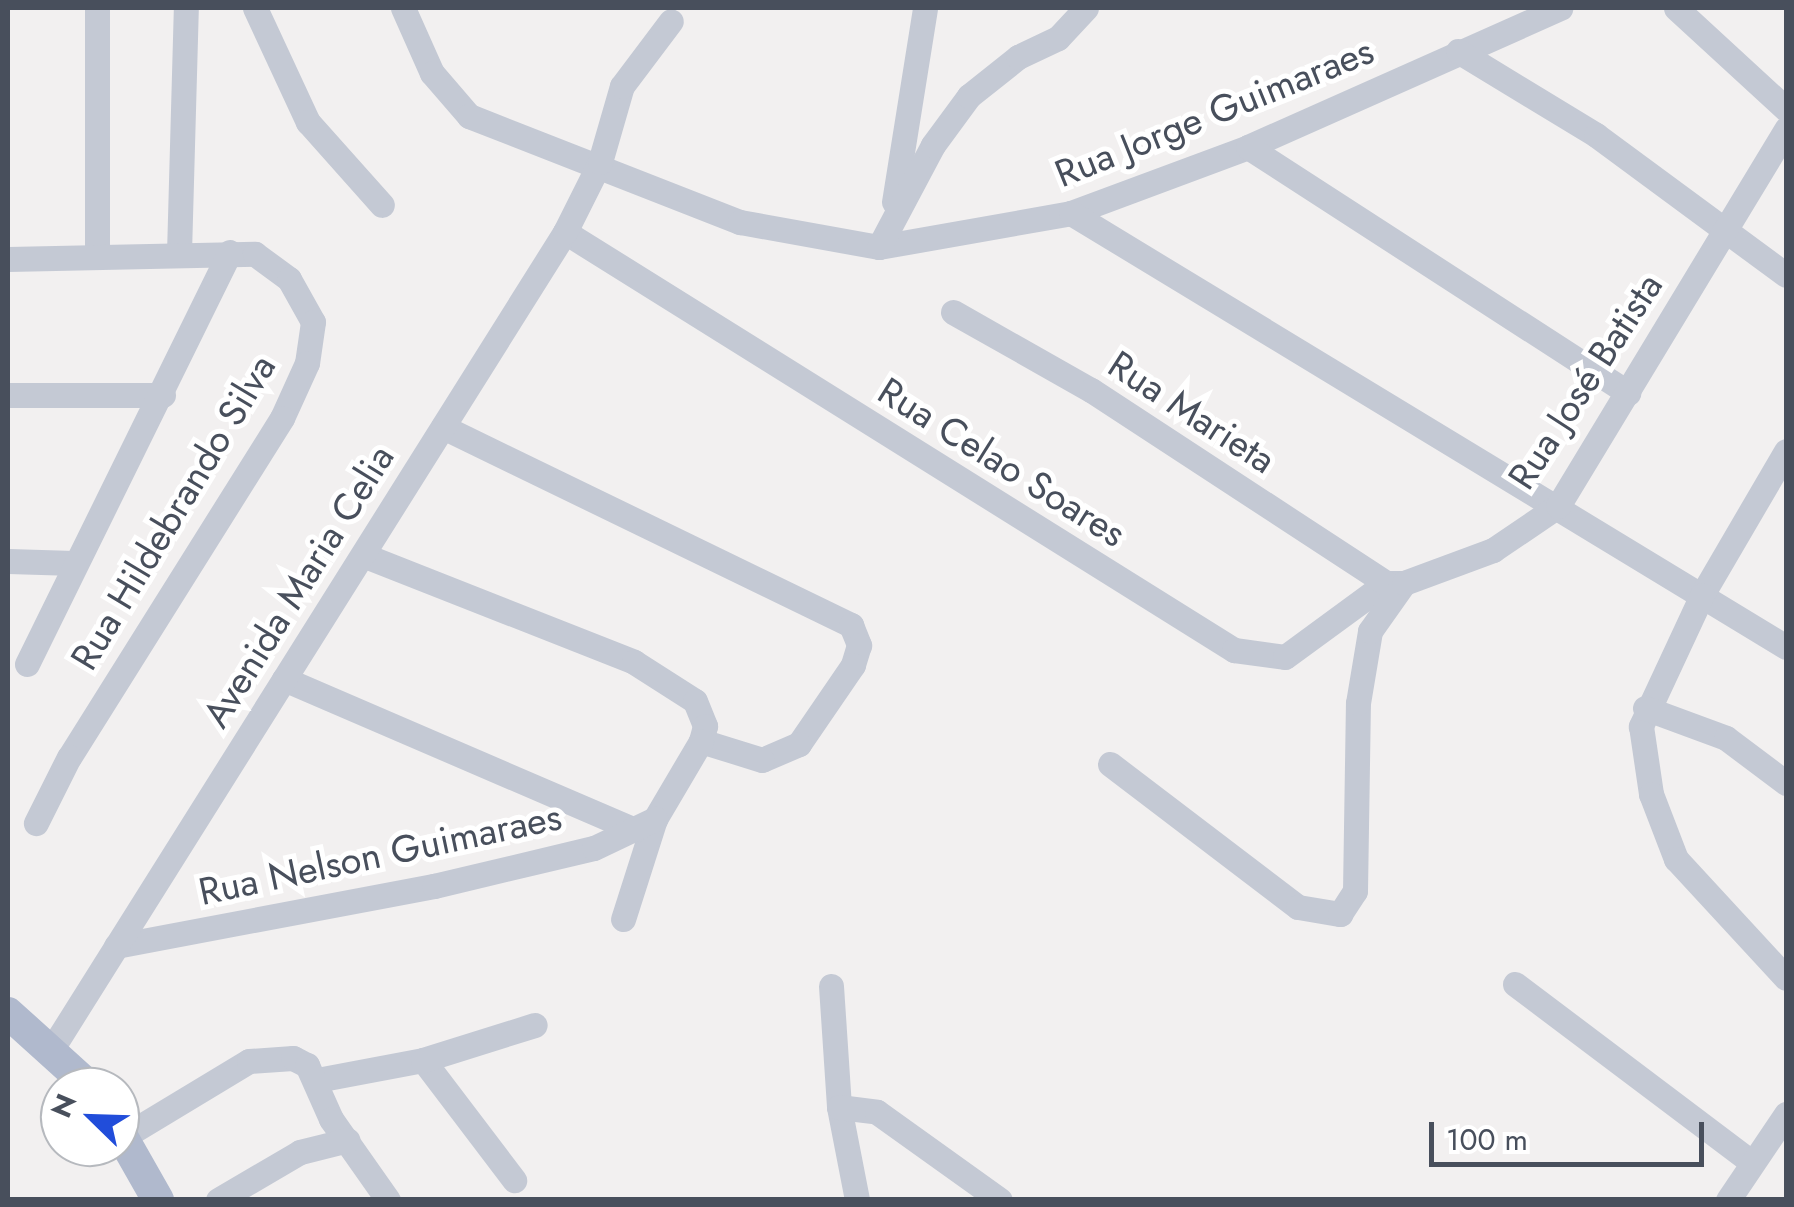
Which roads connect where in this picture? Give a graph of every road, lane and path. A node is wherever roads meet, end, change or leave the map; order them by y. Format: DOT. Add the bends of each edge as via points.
graph roads {
  1 [pos="98,8"];
  2 [pos="186,8"];
  3 [pos="254,8"];
  4 [pos="403,8"];
  5 [pos="925,8"];
  6 [pos="1086,8"];
  7 [pos="1560,8"];
  8 [pos="1676,8"];
  9 [pos="671,21"];
  10 [pos="1458,51"];
  11 [pos="1786,109"];
  12 [pos="1786,129"];
  13 [pos="1248,147"];
  14 [pos="600,162"];
  15 [pos="382,206"];
  16 [pos="893,212"];
  17 [pos="1070,213"];
  18 [pos="1725,230"];
  19 [pos="565,232"];
  20 [pos="879,248"];
  21 [pos="179,252"];
  22 [pos="230,252"];
  23 [pos="97,257"];
  24 [pos="8,259"];
  25 [pos="1786,276"];
  26 [pos="953,312"];
  27 [pos="1628,392"];
  28 [pos="8,395"];
  29 [pos="163,395"];
  30 [pos="443,427"];
  31 [pos="1783,465"];
  32 [pos="1558,506"];
  33 [pos="363,555"];
  34 [pos="8,561"];
  35 [pos="74,563"];
  36 [pos="1395,583"];
  37 [pos="1702,595"];
  38 [pos="1786,647"];
  39 [pos="26,664"];
  40 [pos="284,679"];
  41 [pos="1646,708"];
  42 [pos="701,741"];
  43 [pos="1110,764"];
  44 [pos="1786,783"];
  45 [pos="36,823"];
  46 [pos="645,824"];
  47 [pos="623,918"];
  48 [pos="116,946"];
  49 [pos="1786,978"];
  50 [pos="1515,984"];
  51 [pos="831,986"];
  52 [pos="8,1013"];
  53 [pos="535,1025"];
  54 [pos="53,1047"];
  55 [pos="423,1060"];
  56 [pos="72,1067"];
  57 [pos="317,1080"];
  58 [pos="839,1107"];
  59 [pos="1786,1114"];
  60 [pos="140,1125"];
  61 [pos="348,1140"];
  62 [pos="1752,1162"];
  63 [pos="140,1167"];
  64 [pos="514,1180"];
  65 [pos="158,1200"];
  66 [pos="218,1200"];
  67 [pos="388,1200"];
  68 [pos="857,1200"];
  69 [pos="1000,1200"];
  70 [pos="1728,1200"];
  1 -- 23 [label="street"];
  2 -- 21 [label="street"];
  3 -- 15 [label="street" via="308,122"];
  4 -- 14 [label="street, Rua Jorge Guimaraes" via="432,73 469,116"];
  5 -- 16 [label="street"];
  6 -- 16 [label="street" via="1058,38 1018,57 969,96"];
  7 -- 10 [label="street, Rua Jorge Guimaraes"];
  8 -- 11 [label="street"];
  9 -- 14 [label="street, Avenida Maria Celia" via="616,98"];
  10 -- 13 [label="street, Rua Jorge Guimaraes"];
  10 -- 18 [label="street" via="1596,135"];
  12 -- 18 [label="street, Rua José Batista"];
  13 -- 17 [label="street, Rua Jorge Guimaraes"];
  13 -- 27 [label="street"];
  14 -- 19 [label="street, Avenida Maria Celia"];
  14 -- 20 [label="street, Rua Jorge Guimaraes" via="740,222"];
  16 -- 20 [label="street"];
  17 -- 20 [label="street, Rua Jorge Guimaraes"];
  17 -- 32 [label="street"];
  18 -- 25 [label="street"];
  18 -- 27 [label="street, Rua José Batista"];
  19 -- 30 [label="street, Avenida Maria Celia"];
  19 -- 36 [label="street, Rua Celao Soares" via="1234,650 1284,657"];
  21 -- 22 [label="street, Rua Hildebrando Silva"];
  21 -- 23 [label="street, Rua Hildebrando Silva"];
  22 -- 29 [label="street"];
  22 -- 45 [label="street, Rua Hildebrando Silva" via="274,264 301,296 313,322 307,363 282,418 69,756"];
  23 -- 24 [label="street, Rua Hildebrando Silva"];
  26 -- 36 [label="street, Rua Marieta" via="1091,390"];
  27 -- 32 [label="street, Rua José Batista"];
  28 -- 29 [label="street"];
  29 -- 35 [label="street"];
  30 -- 33 [label="street, Avenida Maria Celia"];
  30 -- 42 [label="street" via="842,619 858,639 853,665 799,744 762,760"];
  31 -- 37 [label="street"];
  32 -- 36 [label="street, Rua José Batista" via="1494,550"];
  32 -- 37 [label="street"];
  33 -- 40 [label="street, Avenida Maria Celia"];
  33 -- 42 [label="street" via="634,662 694,700 705,726"];
  34 -- 35 [label="street"];
  35 -- 39 [label="street"];
  36 -- 43 [label="street" via="1362,653 1358,856 1355,891 1340,914 1298,907"];
  37 -- 38 [label="street"];
  37 -- 41 [label="street"];
  40 -- 46 [label="street"];
  40 -- 48 [label="street, Avenida Maria Celia"];
  41 -- 44 [label="street" via="1726,738"];
  41 -- 49 [label="street" via="1651,794 1676,858"];
  42 -- 46 [label="street"];
  46 -- 47 [label="street"];
  46 -- 48 [label="street, Rua Nelson Guimaraes" via="594,848 434,886"];
  48 -- 54 [label="street, Avenida Maria Celia"];
  50 -- 62 [label="street"];
  51 -- 58 [label="street"];
  52 -- 54 [label="main road"];
  53 -- 55 [label="street"];
  54 -- 56 [label="main road"];
  55 -- 57 [label="street"];
  55 -- 64 [label="street"];
  57 -- 60 [label="street" via="293,1058 250,1061"];
  57 -- 61 [label="street"];
  58 -- 68 [label="street"];
  58 -- 69 [label="street" via="877,1112"];
  59 -- 62 [label="street"];
  61 -- 66 [label="street" via="300,1152"];
  61 -- 67 [label="street"];
  62 -- 70 [label="street"];
  63 -- 65 [label="main road"];
}
